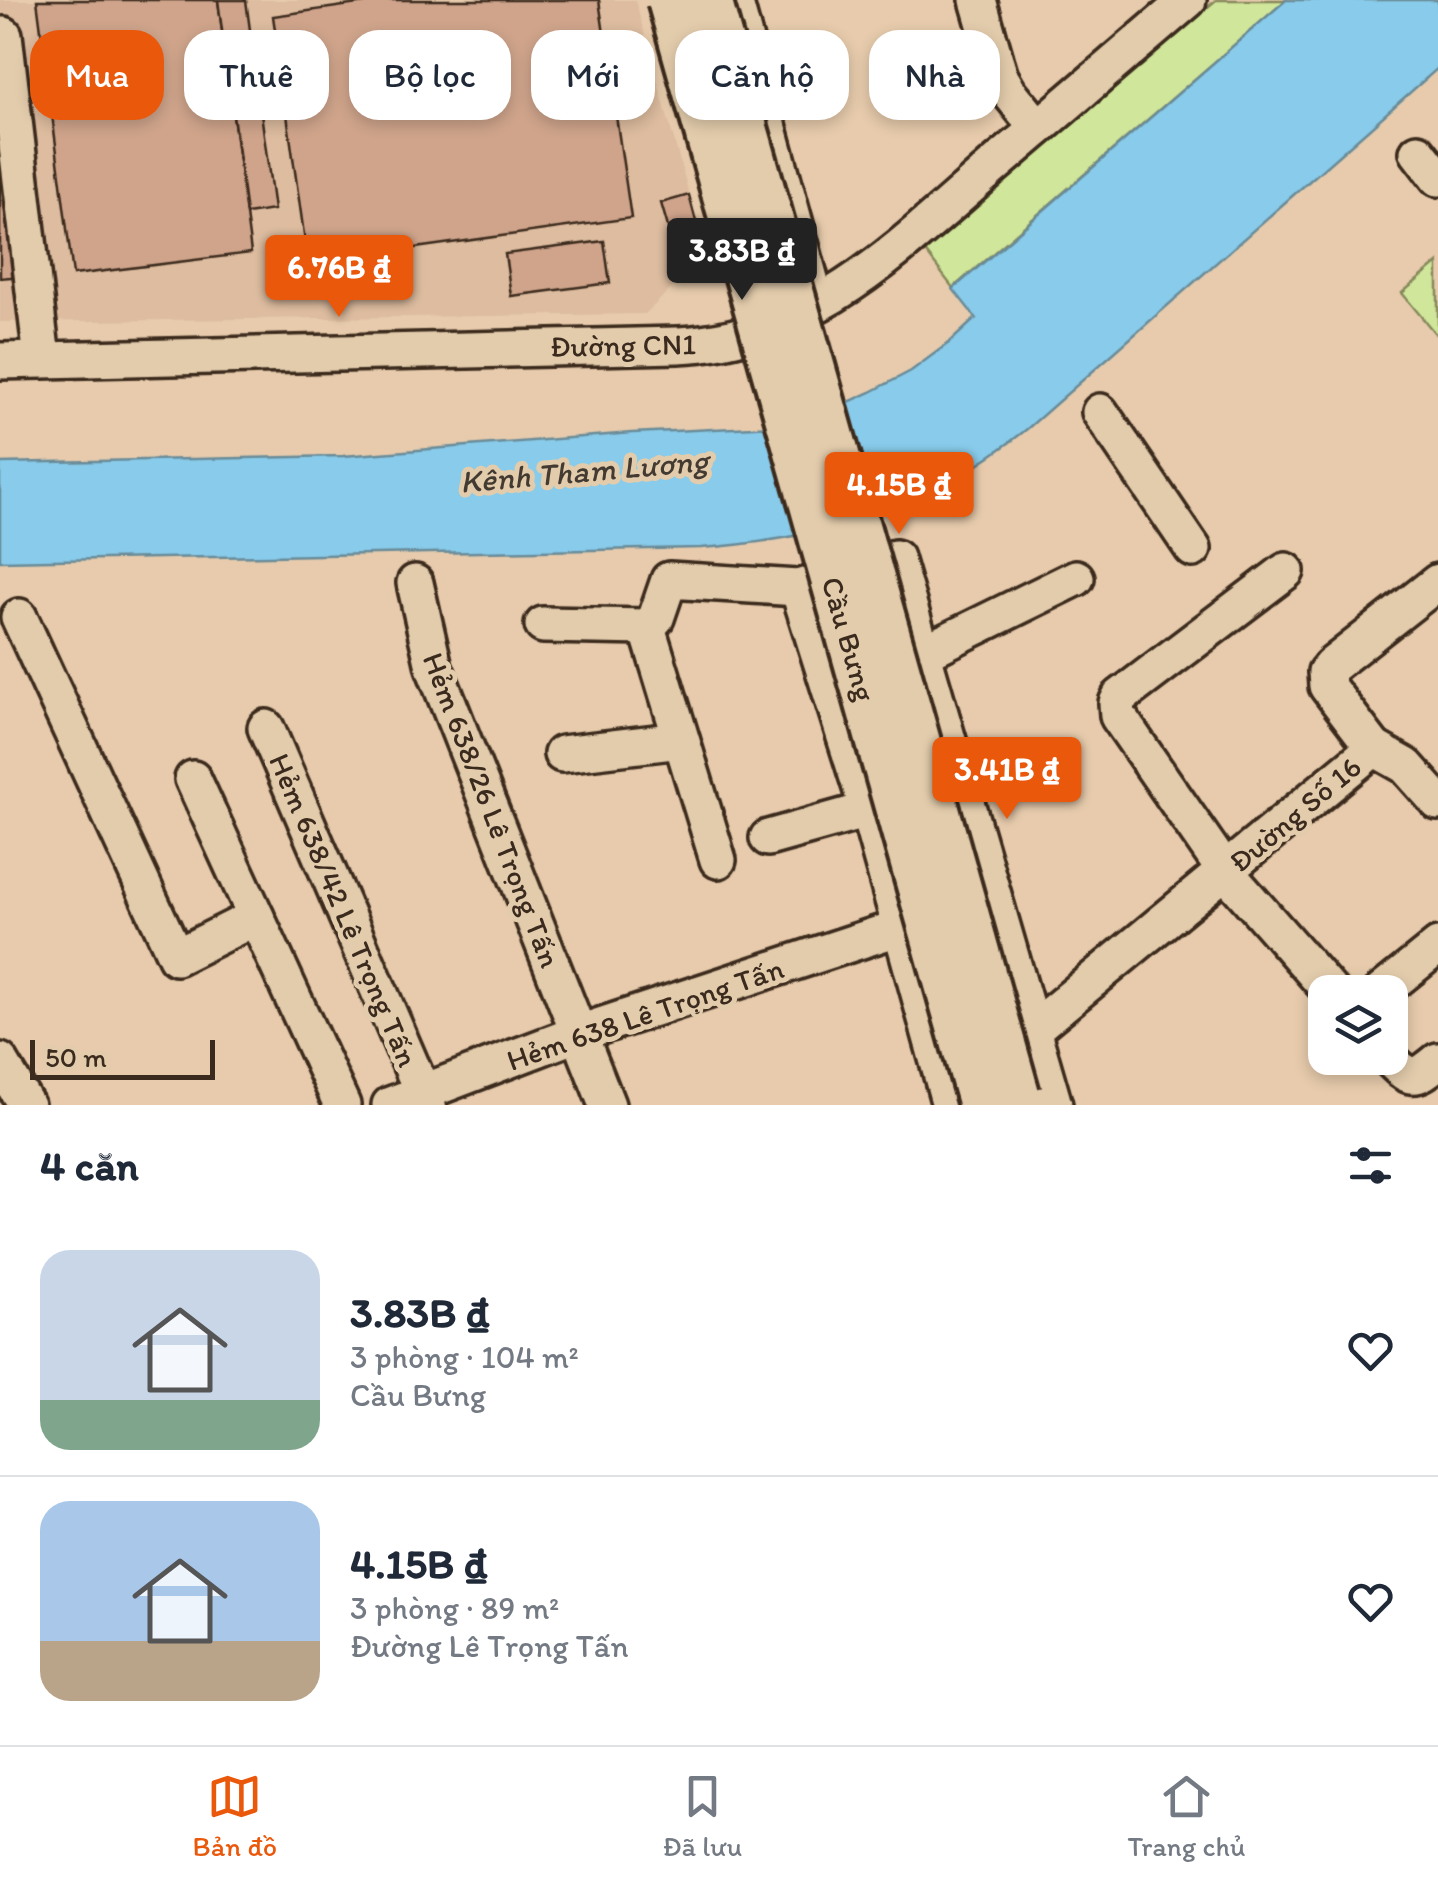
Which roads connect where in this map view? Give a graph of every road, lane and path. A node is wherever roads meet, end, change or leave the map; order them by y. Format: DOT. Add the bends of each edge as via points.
graph roads {
  1 [pos="669,0"];
  2 [pos="710,0"];
  3 [pos="734,0"];
  4 [pos="978,0"];
  5 [pos="1188,0"];
  6 [pos="4,35"];
  7 [pos="1038,128"];
  8 [pos="817,304"];
  9 [pos="42,360"];
  10 [pos="0,361"];
  11 [pos="1100,412"];
  12 [pos="1193,549"];
  13 [pos="1286,571"];
  14 [pos="1076,578"];
  15 [pos="1438,582"];
  16 [pos="415,583"];
  17 [pos="798,588"];
  18 [pos="19,617"];
  19 [pos="542,626"];
  20 [pos="647,626"];
  21 [pos="924,653"];
  22 [pos="266,728"];
  23 [pos="682,740"];
  24 [pos="1374,748"];
  25 [pos="562,754"];
  26 [pos="192,779"];
  27 [pos="1438,802"];
  28 [pos="868,810"];
  29 [pos="768,838"];
  30 [pos="718,860"];
  31 [pos="1225,871"];
  32 [pos="256,917"];
  33 [pos="901,927"];
  34 [pos="1438,946"];
  35 [pos="1316,975"];
  36 [pos="1402,975"];
  37 [pos="1034,1029"];
  38 [pos="580,1033"];
  39 [pos="0,1062"];
  40 [pos="413,1101"];
  41 [pos="1017,1101"];
  42 [pos="26,1105"];
  43 [pos="342,1105"];
  44 [pos="607,1105"];
  45 [pos="950,1105"];
  1 -- 41 [label="main road, Cầu Bưng, bridge"];
  2 -- 41 [label="main road, Cầu Bưng, bridge"];
  3 -- 8 [label="street"];
  4 -- 7 [label="street" via="1000,77"];
  5 -- 7 [label="street, Đường CN1"];
  6 -- 9 [label="street"];
  7 -- 8 [label="street, Đường CN1" via="875,266"];
  8 -- 9 [label="street, Đường CN1" via="759,332 695,345"];
  9 -- 10 [label="street, Đường CN1"];
  11 -- 12 [label="street"];
  13 -- 31 [label="street" via="1117,702 1118,716"];
  14 -- 21 [label="street"];
  15 -- 24 [label="street, Đường Số 16" via="1326,672 1328,686"];
  16 -- 38 [label="street, Hẻm 638/26 Lê Trọng Tấn" via="434,667"];
  17 -- 20 [label="street" via="669,580"];
  17 -- 21 [label="street" via="895,558"];
  17 -- 28 [label="street"];
  18 -- 32 [label="street" via="176,956"];
  19 -- 20 [label="street"];
  20 -- 23 [label="street"];
  21 -- 37 [label="street"];
  22 -- 40 [label="street, Hẻm 638/42 Lê Trọng Tấn"];
  23 -- 25 [label="street"];
  23 -- 30 [label="street"];
  24 -- 27 [label="street" via="1406,766"];
  24 -- 31 [label="street, Đường Số 16"];
  26 -- 32 [label="street"];
  28 -- 29 [label="street"];
  28 -- 33 [label="street"];
  31 -- 35 [label="street"];
  31 -- 37 [label="street, Đường Số 16"];
  32 -- 43 [label="street"];
  33 -- 38 [label="street, Hẻm 638 Lê Trọng Tấn"];
  33 -- 45 [label="street"];
  34 -- 36 [label="street"];
  37 -- 41 [label="street"];
  38 -- 40 [label="street, Hẻm 638 Lê Trọng Tấn"];
  38 -- 44 [label="street, Hẻm 638/26 Lê Trọng Tấn"];
  39 -- 42 [label="street"];
}
